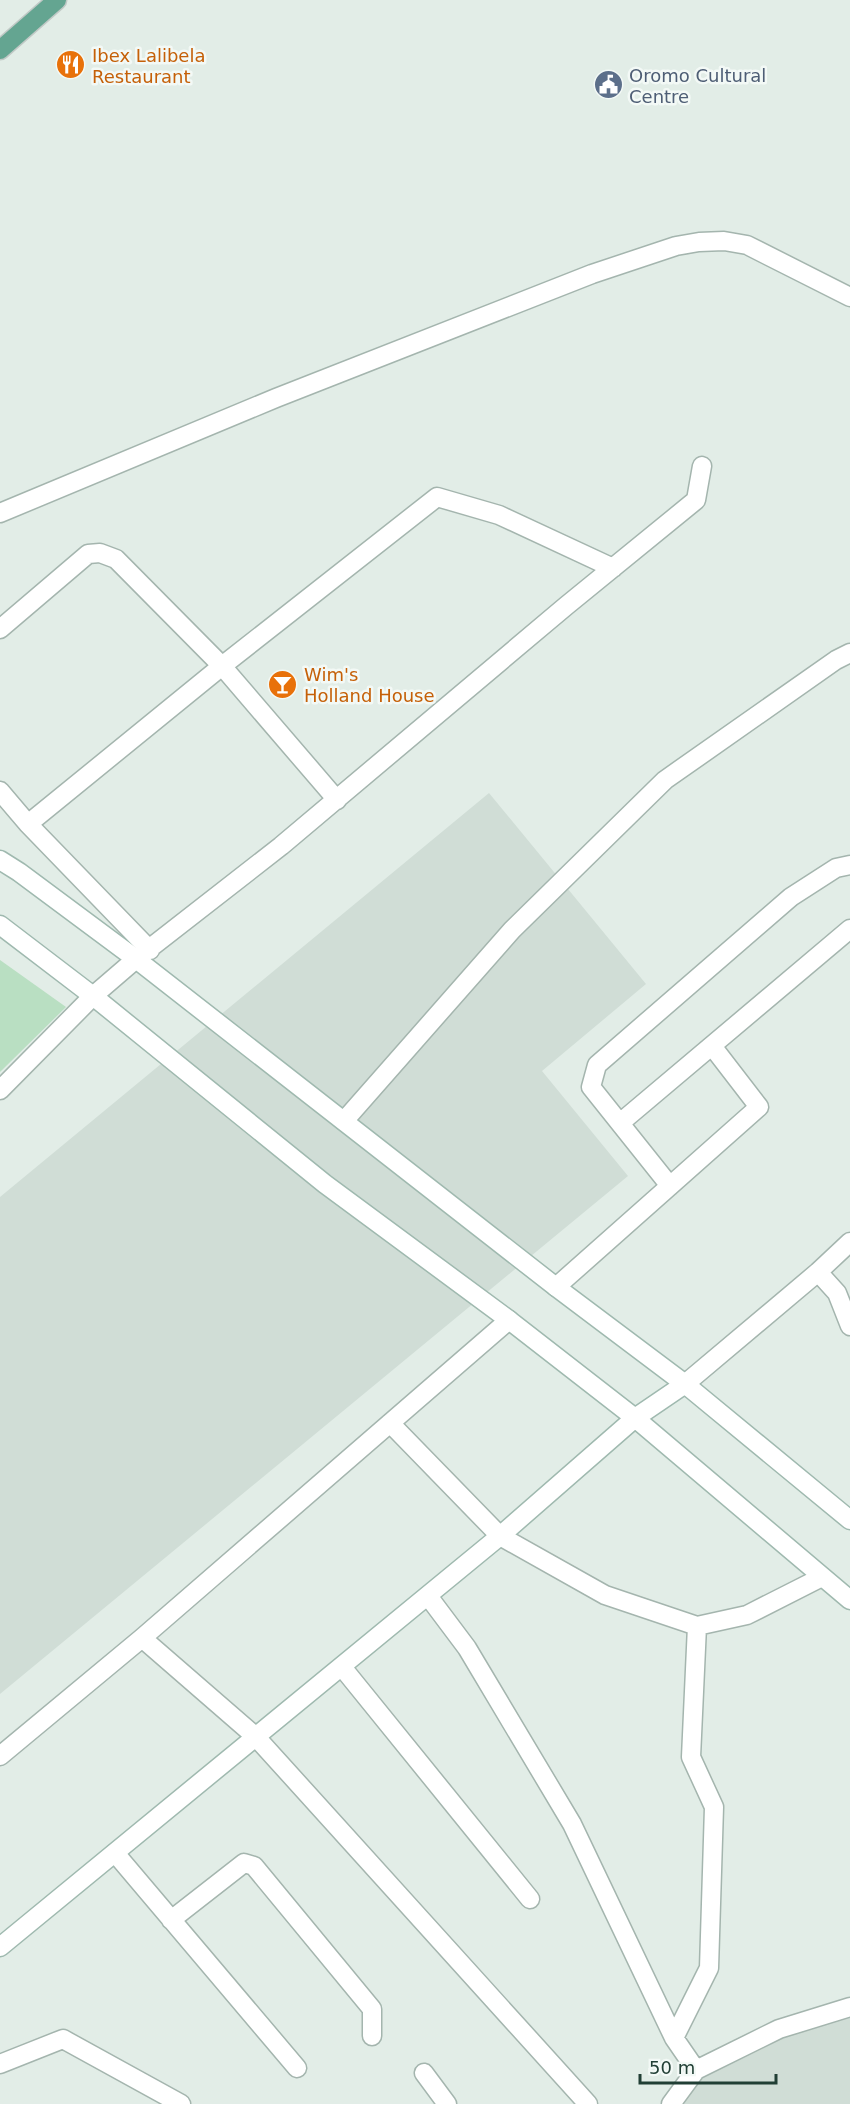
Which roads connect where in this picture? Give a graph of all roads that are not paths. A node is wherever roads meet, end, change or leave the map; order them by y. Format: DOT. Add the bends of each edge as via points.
graph roads {
  1 [pos="57,0"];
  2 [pos="0,50"];
  3 [pos="850,297"];
  4 [pos="702,466"];
  5 [pos="0,513"];
  6 [pos="613,568"];
  7 [pos="0,629"];
  8 [pos="850,653"];
  9 [pos="222,666"];
  10 [pos="0,791"];
  11 [pos="337,800"];
  12 [pos="28,824"];
  13 [pos="0,860"];
  14 [pos="850,865"];
  15 [pos="0,925"];
  16 [pos="850,929"];
  17 [pos="143,954"];
  18 [pos="93,996"];
  19 [pos="712,1046"];
  20 [pos="0,1090"];
  21 [pos="344,1121"];
  22 [pos="620,1123"];
  23 [pos="670,1186"];
  24 [pos="850,1242"];
  25 [pos="818,1272"];
  26 [pos="556,1287"];
  27 [pos="509,1320"];
  28 [pos="850,1326"];
  29 [pos="685,1384"];
  30 [pos="635,1418"];
  31 [pos="390,1423"];
  32 [pos="850,1520"];
  33 [pos="500,1536"];
  34 [pos="822,1577"];
  35 [pos="428,1596"];
  36 [pos="850,1600"];
  37 [pos="697,1626"];
  38 [pos="142,1638"];
  39 [pos="342,1667"];
  40 [pos="256,1737"];
  41 [pos="0,1756"];
  42 [pos="115,1853"];
  43 [pos="530,1899"];
  44 [pos="171,1920"];
  45 [pos="0,1947"];
  46 [pos="850,2007"];
  47 [pos="372,2036"];
  48 [pos="674,2038"];
  49 [pos="0,2064"];
  50 [pos="297,2068"];
  51 [pos="696,2070"];
  52 [pos="424,2073"];
  53 [pos="445,2103"];
  54 [pos="182,2104"];
  55 [pos="588,2104"];
  56 [pos="671,2104"];
  1 -- 2 [label="main road"];
  3 -- 5 [label="street" via="747,245 699,242 676,246 592,274 265,403"];
  4 -- 6 [label="street" via="696,500"];
  6 -- 9 [label="street" via="500,515 437,497"];
  6 -- 11 [label="street"];
  7 -- 9 [label="street" via="88,554 100,553 116,559"];
  8 -- 21 [label="street" via="665,780 512,930"];
  9 -- 11 [label="street"];
  9 -- 12 [label="street"];
  10 -- 12 [label="street"];
  11 -- 17 [label="street"];
  12 -- 17 [label="street"];
  13 -- 17 [label="street"];
  14 -- 22 [label="street" via="836,868 791,897 597,1065 591,1087"];
  15 -- 18 [label="street"];
  16 -- 19 [label="street"];
  17 -- 18 [label="street"];
  17 -- 21 [label="street"];
  18 -- 20 [label="street"];
  18 -- 27 [label="street" via="325,1184"];
  19 -- 22 [label="street"];
  19 -- 23 [label="street" via="759,1107"];
  21 -- 26 [label="street"];
  22 -- 23 [label="street"];
  23 -- 26 [label="street"];
  24 -- 25 [label="street"];
  25 -- 28 [label="street" via="837,1293"];
  25 -- 29 [label="street"];
  26 -- 29 [label="street"];
  27 -- 30 [label="street"];
  27 -- 31 [label="street"];
  29 -- 30 [label="street"];
  29 -- 32 [label="street"];
  30 -- 33 [label="street"];
  30 -- 34 [label="street"];
  31 -- 33 [label="street"];
  31 -- 38 [label="street"];
  33 -- 35 [label="street"];
  33 -- 37 [label="street" via="605,1595"];
  34 -- 36 [label="street"];
  34 -- 37 [label="street" via="747,1615"];
  35 -- 39 [label="street"];
  35 -- 48 [label="street" via="467,1648 572,1824"];
  37 -- 48 [label="street" via="691,1757 714,1807 708,1968"];
  38 -- 40 [label="street"];
  38 -- 41 [label="street"];
  39 -- 40 [label="street"];
  39 -- 43 [label="street"];
  40 -- 42 [label="street"];
  40 -- 55 [label="street"];
  42 -- 44 [label="street"];
  42 -- 45 [label="street"];
  44 -- 47 [label="street" via="244,1863 254,1866 372,2009"];
  44 -- 50 [label="street"];
  46 -- 51 [label="street" via="779,2029"];
  48 -- 51 [label="street"];
  49 -- 54 [label="street" via="63,2039"];
  51 -- 56 [label="street"];
  52 -- 53 [label="street"];
}
